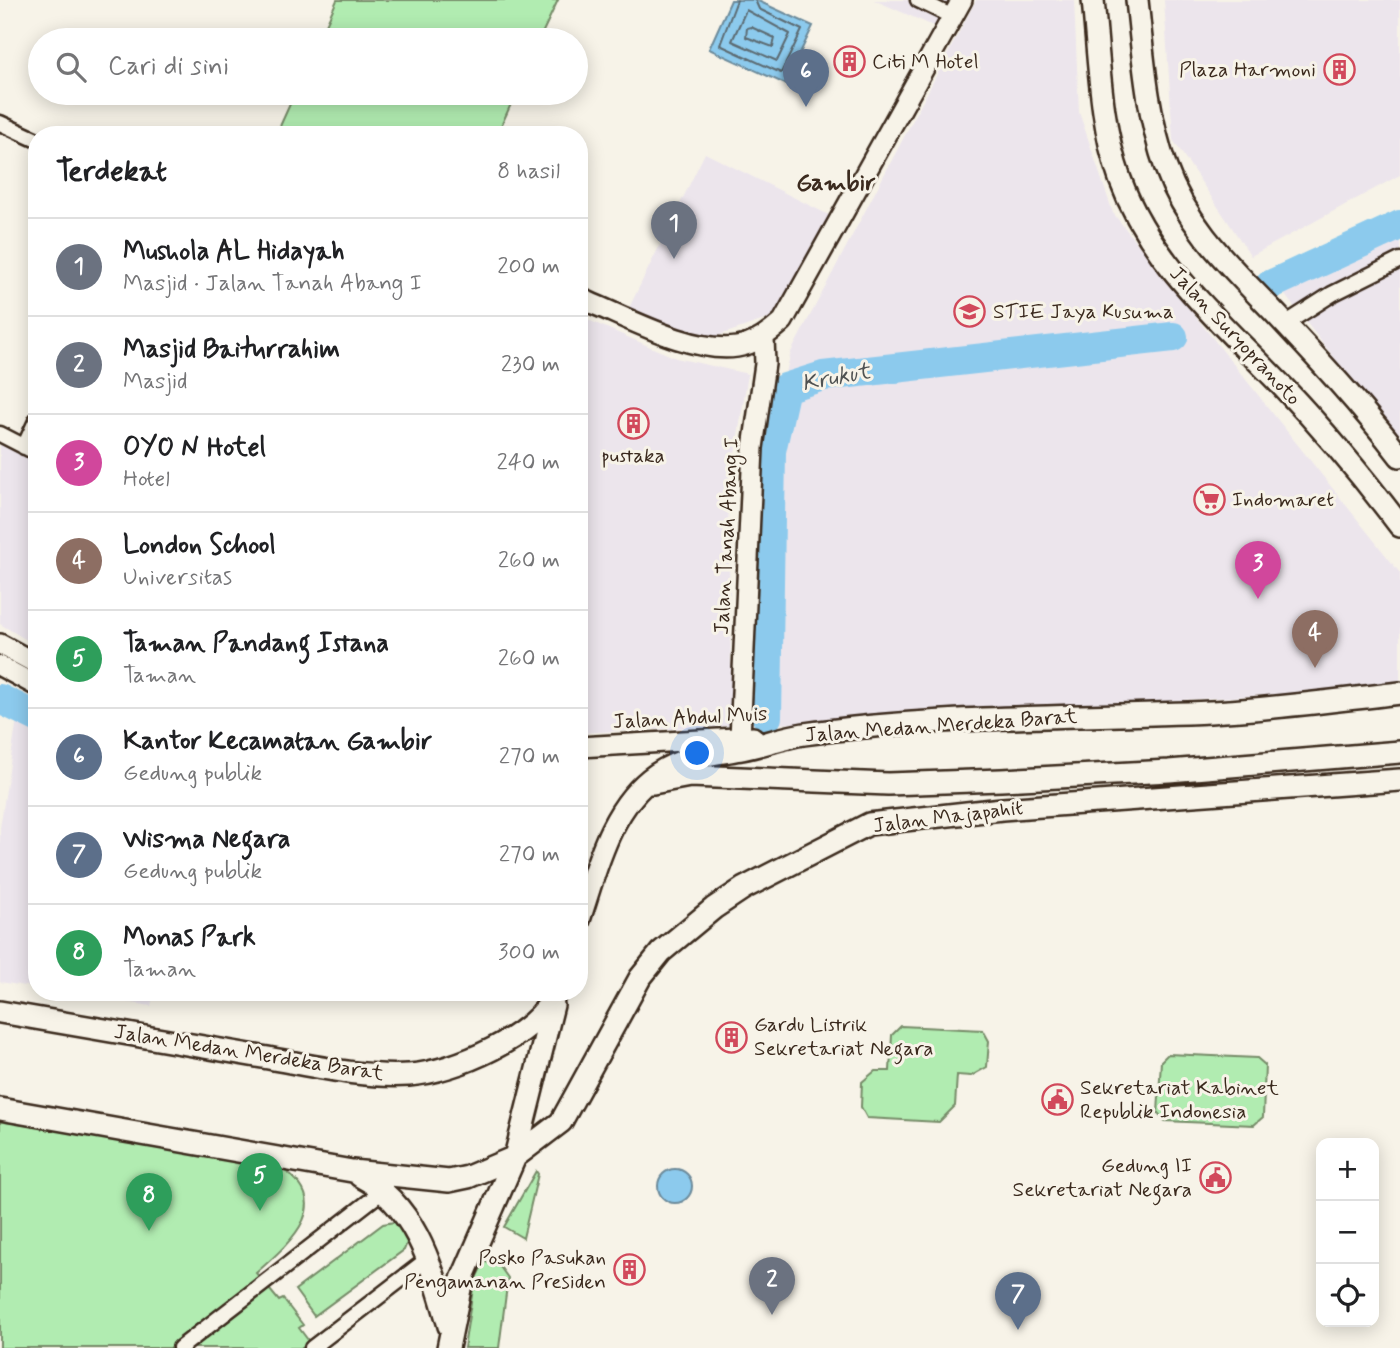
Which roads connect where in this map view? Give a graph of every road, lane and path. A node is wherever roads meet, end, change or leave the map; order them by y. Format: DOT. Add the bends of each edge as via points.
graph roads {
  1 [pos="918,0"];
  2 [pos="1093,0"];
  3 [pos="1137,0"];
  4 [pos="958,8"];
  5 [pos="0,123"];
  6 [pos="28,135"];
  7 [pos="1400,260"];
  8 [pos="588,302"];
  9 [pos="1279,317"];
  10 [pos="764,338"];
  11 [pos="0,434"];
  12 [pos="28,449"];
  13 [pos="1400,456"];
  14 [pos="1400,526"];
  15 [pos="0,644"];
  16 [pos="28,658"];
  17 [pos="0,666"];
  18 [pos="28,681"];
  19 [pos="1400,693"];
  20 [pos="804,734"];
  21 [pos="740,738"];
  22 [pos="588,746"];
  23 [pos="1400,751"];
  24 [pos="1400,780"];
  25 [pos="641,787"];
  26 [pos="588,896"];
  27 [pos="551,1001"];
  28 [pos="554,1001"];
  29 [pos="0,1012"];
  30 [pos="0,1109"];
  31 [pos="515,1157"];
  32 [pos="352,1171"];
  33 [pos="384,1189"];
  34 [pos="429,1258"];
  35 [pos="449,1339"];
  36 [pos="180,1348"];
  37 [pos="312,1348"];
  1 -- 4 [label="street"];
  2 -- 14 [label="main road, Jalan Suryopranoto" via="1119,177 1158,251 1198,300 1340,448"];
  3 -- 9 [label="main road, Jalan Suryopranoto" via="1153,119 1167,169 1191,219"];
  4 -- 10 [label="street" via="783,321"];
  5 -- 6 [label="street"];
  7 -- 9 [label="street"];
  8 -- 10 [label="street" via="673,337 711,347 738,347"];
  9 -- 13 [label="main road, Jalan Suryopranoto" via="1366,411"];
  10 -- 21 [label="street, Jalan Tanah Abang I" via="765,364 753,448"];
  11 -- 12 [label="street"];
  15 -- 16 [label="street"];
  17 -- 18 [label="street"];
  19 -- 20 [label="main road, Jalan Medan Merdeka Barat" via="1215,711 1056,715"];
  20 -- 21 [label="street, Jalan Abdul Muis"];
  20 -- 25 [label="main road, Jalan Medan Merdeka Barat" via="706,752 672,765"];
  21 -- 22 [label="street, Jalan Abdul Muis"];
  23 -- 25 [label="main road" via="1000,780 888,784 690,776"];
  24 -- 31 [label="main road, Jalan Majapahit" via="1002,809 869,824 744,888 661,952 640,978 561,1122"];
  25 -- 26 [label="main road, Jalan Medan Merdeka Barat" via="619,814"];
  27 -- 29 [label="main road, Jalan Medan Merdeka Barat" via="535,1023 498,1045 428,1072 391,1076"];
  28 -- 31 [label="main road, Jalan Majapahit"];
  30 -- 32 [label="main road"];
  31 -- 32 [label="main road" via="484,1172 449,1181"];
  31 -- 35 [label="main road, Jalan Majapahit" via="462,1279"];
  32 -- 33 [label="main road"];
  33 -- 34 [label="main road" via="413,1224"];
  33 -- 36 [label="street"];
  34 -- 35 [label="main road"];
  34 -- 37 [label="street"];
}
